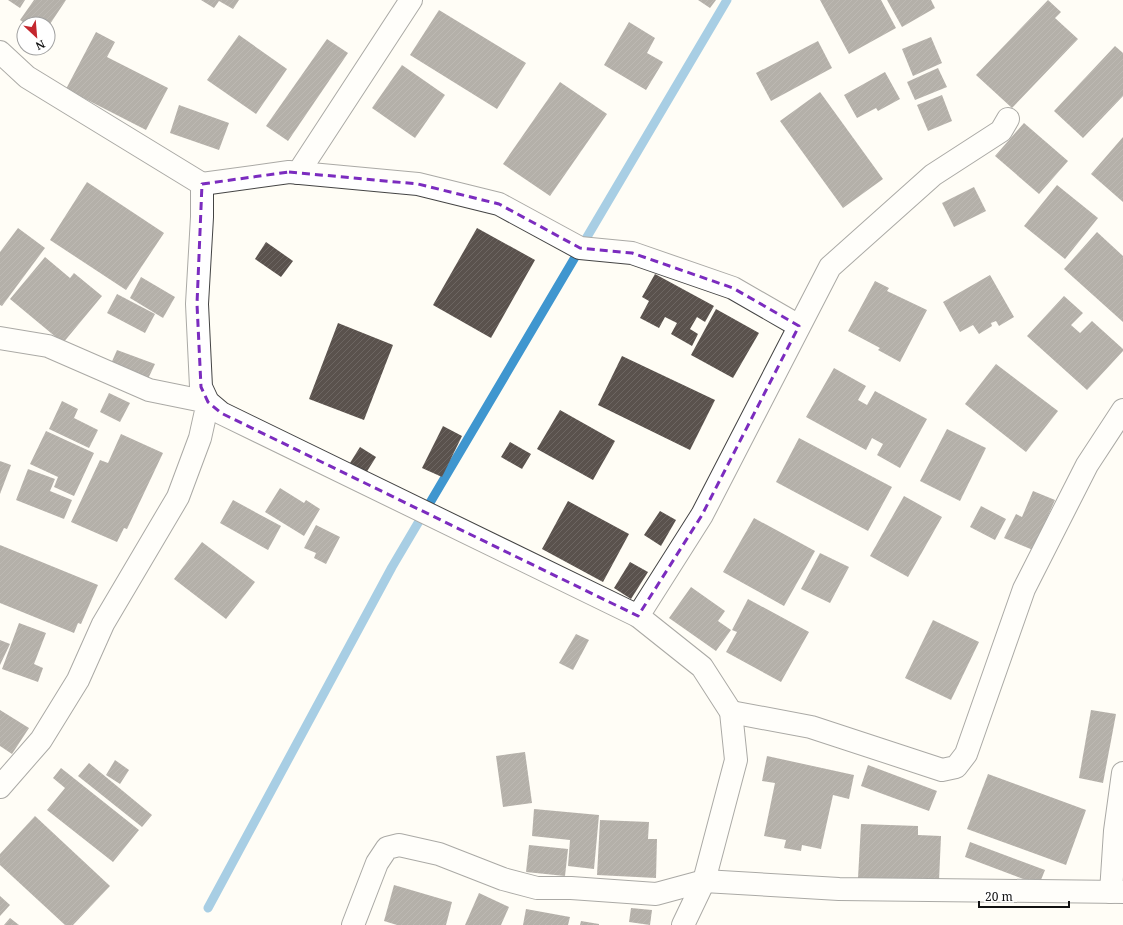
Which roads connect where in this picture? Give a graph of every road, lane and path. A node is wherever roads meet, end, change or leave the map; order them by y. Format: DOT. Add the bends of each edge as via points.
graph roads {
  1 [pos="411,0"];
  2 [pos="0,52"];
  3 [pos="1008,119"];
  4 [pos="298,173"];
  5 [pos="202,184"];
  6 [pos="799,326"];
  7 [pos="0,338"];
  8 [pos="208,402"];
  9 [pos="1123,410"];
  10 [pos="638,616"];
  11 [pos="731,712"];
  12 [pos="1123,773"];
  13 [pos="0,787"];
  14 [pos="704,881"];
  15 [pos="1117,892"];
  16 [pos="353,925"];
  17 [pos="683,925"];
  1 -- 4 [label="street"];
  2 -- 5 [label="street" via="27,76"];
  3 -- 6 [label="street" via="1001,131 933,175 830,267"];
  4 -- 5 [label="street" via="289,172"];
  4 -- 6 [label="street" via="418,184 499,204 580,248 632,253 733,288"];
  5 -- 8 [label="street" via="197,304 201,387"];
  6 -- 10 [label="street" via="702,515"];
  7 -- 8 [label="street" via="48,346 149,390"];
  8 -- 10 [label="street" via="221,413"];
  8 -- 13 [label="street" via="200,438 178,497 103,624 78,680 41,740"];
  9 -- 11 [label="street" via="1087,465 1024,589 966,754 956,767 942,770 811,727"];
  10 -- 11 [label="street" via="702,667"];
  11 -- 14 [label="street" via="736,760"];
  12 -- 15 [label="street" via="1115,831"];
  14 -- 15 [label="street" via="839,889"];
  14 -- 16 [label="street" via="656,894 537,888 503,879 439,854 399,844 387,848 377,863"];
  14 -- 17 [label="street"];
}
